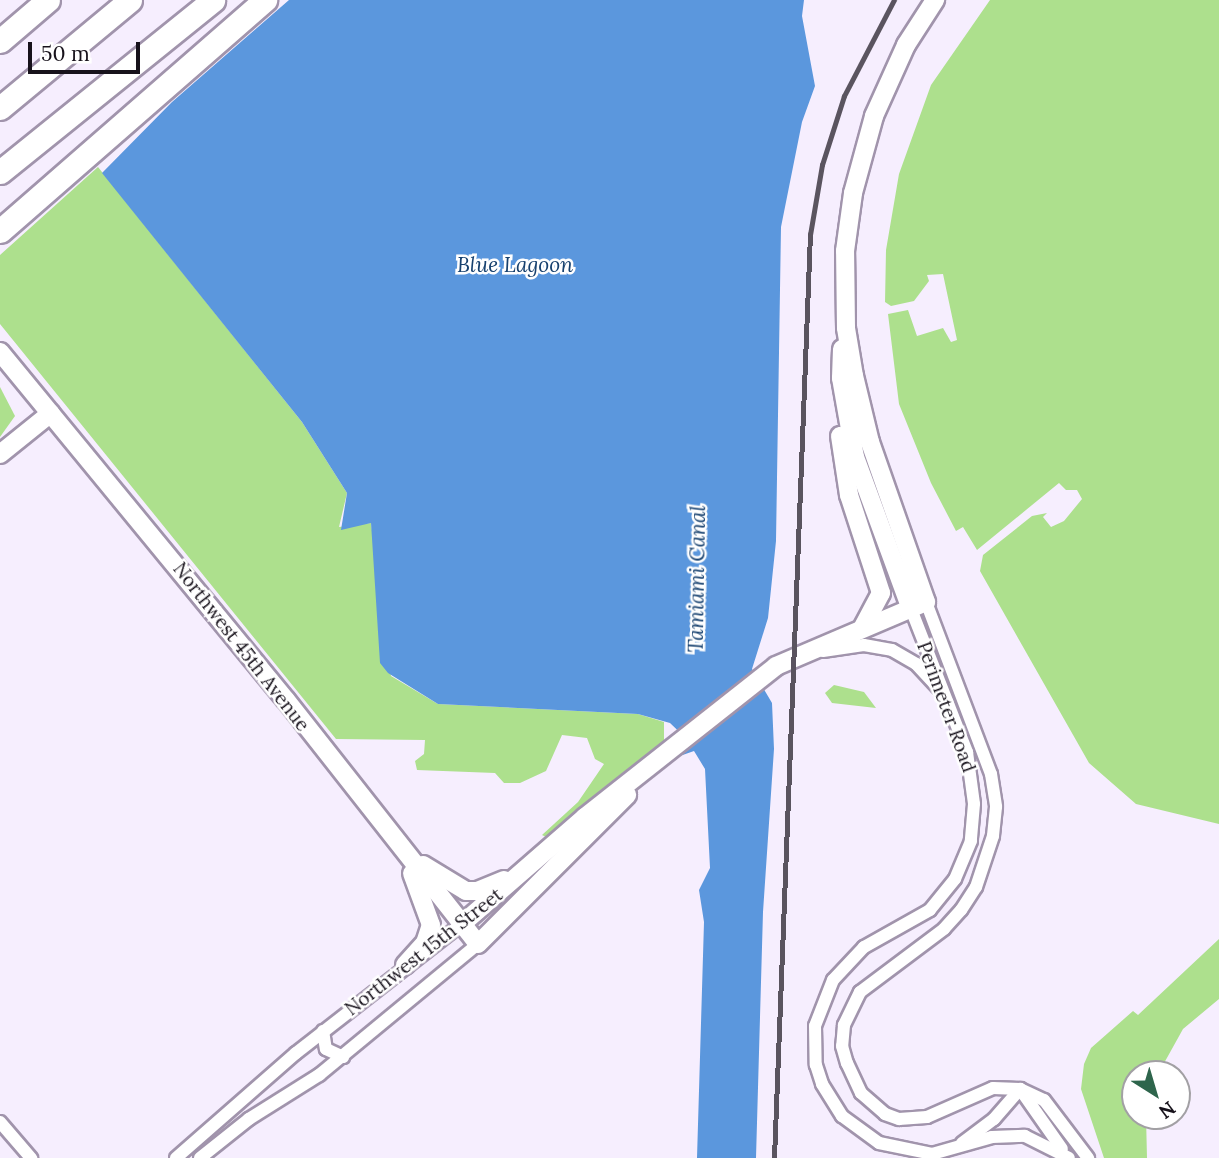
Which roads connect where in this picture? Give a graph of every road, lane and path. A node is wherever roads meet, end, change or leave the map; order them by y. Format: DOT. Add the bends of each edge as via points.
graph roads {
  1 [pos="48,0"];
  2 [pos="130,0"];
  3 [pos="214,0"];
  4 [pos="265,0"];
  5 [pos="935,0"];
  6 [pos="0,41"];
  7 [pos="0,108"];
  8 [pos="0,172"];
  9 [pos="0,231"];
  10 [pos="846,328"];
  11 [pos="0,352"];
  12 [pos="841,378"];
  13 [pos="51,413"];
  14 [pos="0,454"];
  15 [pos="918,606"];
  16 [pos="863,627"];
  17 [pos="794,655"];
  18 [pos="944,694"];
  19 [pos="673,748"];
  20 [pos="400,848"];
  21 [pos="526,869"];
  22 [pos="462,924"];
  23 [pos="478,944"];
  24 [pos="405,965"];
  25 [pos="323,1031"];
  26 [pos="343,1056"];
  27 [pos="1020,1089"];
  28 [pos="0,1122"];
  29 [pos="953,1150"];
  30 [pos="1068,1157"];
  31 [pos="31,1158"];
  32 [pos="176,1158"];
  33 [pos="200,1158"];
  34 [pos="1088,1158"];
  1 -- 6 [label="highway"];
  2 -- 7 [label="highway"];
  3 -- 8 [label="highway"];
  4 -- 9 [label="highway"];
  5 -- 10 [label="street, Perimeter Road" via="895,66 865,141 847,231"];
  10 -- 12 [label="street, Perimeter Road"];
  10 -- 15 [label="street, Perimeter Road" via="870,442"];
  11 -- 13 [label="street, Northwest 45th Avenue"];
  12 -- 15 [label="street, Perimeter Road" via="861,477"];
  12 -- 16 [label="street" via="844,469 881,593"];
  13 -- 14 [label="street"];
  13 -- 20 [label="street, Northwest 45th Avenue"];
  15 -- 16 [label="street, Northwest 15th Street"];
  15 -- 18 [label="street, Perimeter Road"];
  15 -- 27 [label="street, Perimeter Road" via="991,774 996,807 993,836 976,887 961,910 944,929 860,992 844,1025 842,1046 861,1093 885,1114 899,1119 927,1117 993,1088"];
  16 -- 17 [label="street, Northwest 15th Street"];
  17 -- 18 [label="street" via="880,647 905,656"];
  17 -- 19 [label="street, Northwest 15th Street"];
  18 -- 29 [label="street, Perimeter Road" via="967,752 973,786 974,822 964,862 930,909 864,947 845,965 822,1001 813,1043 822,1084 857,1130 895,1149 932,1154"];
  19 -- 21 [label="street, Northwest 15th Street"];
  19 -- 23 [label="street, Northwest 15th Street"];
  20 -- 21 [label="street" via="451,886 466,891 485,889"];
  20 -- 22 [label="street, Northwest 45th Avenue"];
  20 -- 24 [label="street" via="431,920 425,943"];
  21 -- 22 [label="street, Northwest 15th Street"];
  22 -- 23 [label="street, Northwest 45th Avenue"];
  22 -- 24 [label="street, Northwest 15th Street"];
  23 -- 26 [label="street, Northwest 15th Street"];
  24 -- 25 [label="street, Northwest 15th Street"];
  25 -- 26 [label="street" via="327,1049"];
  25 -- 32 [label="street, Northwest 15th Street"];
  26 -- 33 [label="street, Northwest 15th Street"];
  27 -- 29 [label="street" via="994,1119"];
  27 -- 30 [label="street"];
  27 -- 34 [label="street" via="1044,1100"];
  28 -- 31 [label="street"];
  29 -- 30 [label="street, Perimeter Road" via="1007,1135 1039,1140"];
}
